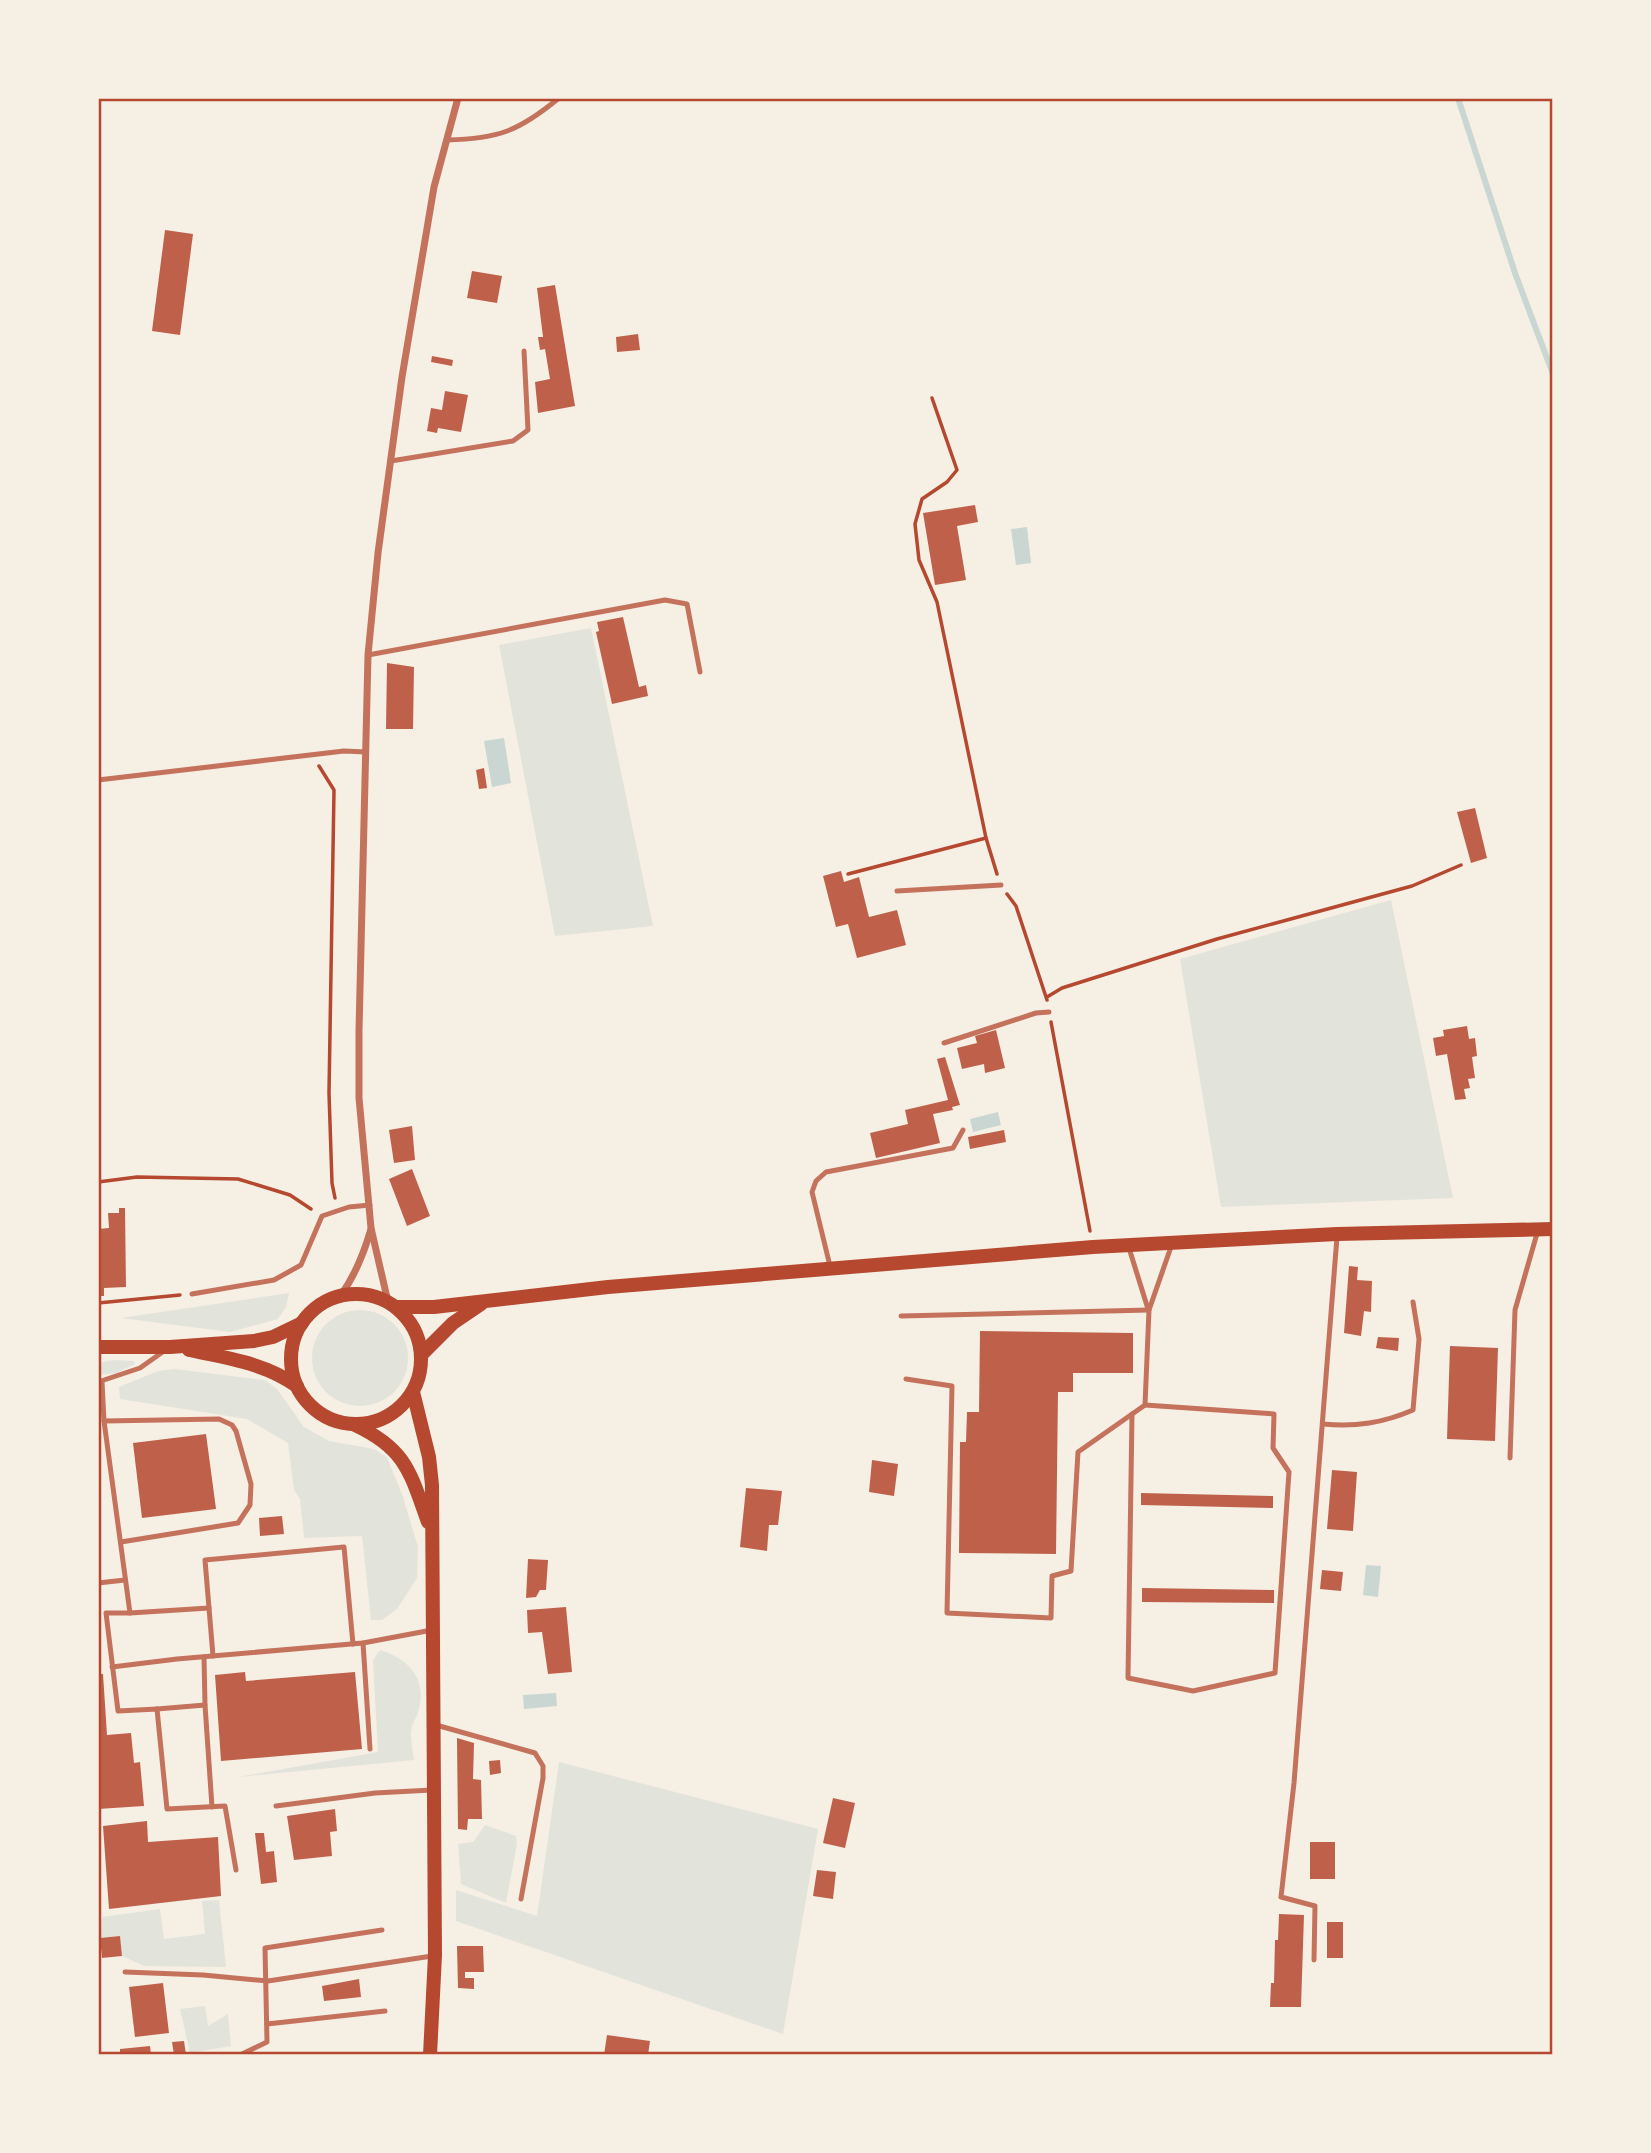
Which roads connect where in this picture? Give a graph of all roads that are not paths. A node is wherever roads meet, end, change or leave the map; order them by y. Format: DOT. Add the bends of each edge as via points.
graph roads {
  1 [pos="458,98"];
  2 [pos="559,98"];
  3 [pos="447,140"];
  4 [pos="524,351"];
  5 [pos="391,461"];
  6 [pos="368,656"];
  7 [pos="700,672"];
  8 [pos="366,752"];
  9 [pos="98,780"];
  10 [pos="1001,886"];
  11 [pos="897,891"];
  12 [pos="1049,1012"];
  13 [pos="944,1043"];
  14 [pos="963,1130"];
  15 [pos="370,1205"];
  16 [pos="371,1228"];
  17 [pos="1546,1230"];
  18 [pos="1337,1234"];
  19 [pos="1172,1244"];
  20 [pos="1128,1245"];
  21 [pos="830,1269"];
  22 [pos="192,1294"];
  23 [pos="341,1296"];
  24 [pos="482,1302"];
  25 [pos="1413,1302"];
  26 [pos="392,1304"];
  27 [pos="1149,1310"];
  28 [pos="901,1315"];
  29 [pos="302,1323"];
  30 [pos="98,1347"];
  31 [pos="170,1347"];
  32 [pos="421,1355"];
  33 [pos="906,1379"];
  34 [pos="100,1382"];
  35 [pos="297,1387"];
  36 [pos="413,1392"];
  37 [pos="1145,1405"];
  38 [pos="1132,1413"];
  39 [pos="104,1421"];
  40 [pos="353,1424"];
  41 [pos="1323,1424"];
  42 [pos="1510,1458"];
  43 [pos="431,1530"];
  44 [pos="121,1542"];
  45 [pos="125,1580"];
  46 [pos="98,1583"];
  47 [pos="209,1608"];
  48 [pos="130,1613"];
  49 [pos="433,1630"];
  50 [pos="363,1643"];
  51 [pos="353,1644"];
  52 [pos="213,1656"];
  53 [pos="204,1657"];
  54 [pos="112,1667"];
  55 [pos="205,1705"];
  56 [pos="157,1709"];
  57 [pos="435,1725"];
  58 [pos="370,1749"];
  59 [pos="435,1790"];
  60 [pos="276,1806"];
  61 [pos="212,1807"];
  62 [pos="236,1870"];
  63 [pos="521,1899"];
  64 [pos="382,1930"];
  65 [pos="435,1955"];
  66 [pos="1314,1960"];
  67 [pos="125,1972"];
  68 [pos="268,1980"];
  69 [pos="385,2011"];
  70 [pos="267,2024"];
  71 [pos="240,2055"];
  72 [pos="430,2055"];
  1 -- 3 [label="street"];
  2 -- 3 [label="lane" via="533,120 510,131 489,138"];
  3 -- 5 [label="street" via="430,213"];
  4 -- 5 [label="lane" via="528,430 513,441"];
  5 -- 6 [label="street"];
  6 -- 7 [label="lane" via="665,600 687,604"];
  6 -- 8 [label="street"];
  8 -- 9 [label="lane"];
  8 -- 15 [label="street" via="359,1098"];
  10 -- 11 [label="lane"];
  12 -- 13 [label="lane"];
  14 -- 21 [label="lane" via="953,1149 826,1172 816,1181 812,1192"];
  15 -- 16 [label="street"];
  15 -- 22 [label="lane" via="349,1206 321,1216 301,1265 274,1280"];
  16 -- 23 [label="street" via="363,1257"];
  16 -- 26 [label="street"];
  17 -- 18 [label="main road"];
  17 -- 42 [label="lane" via="1516,1310"];
  18 -- 19 [label="main road"];
  18 -- 41 [label="lane"];
  19 -- 20 [label="main road"];
  19 -- 27 [label="lane"];
  20 -- 21 [label="main road"];
  20 -- 27 [label="lane"];
  21 -- 24 [label="main road"];
  23 -- 26 [label="main road" via="365,1294"];
  23 -- 29 [label="main road" via="319,1306"];
  24 -- 26 [label="main road" via="434,1307"];
  24 -- 32 [label="main road"];
  25 -- 41 [label="lane" via="1419,1339 1413,1410 1389,1420 1348,1427"];
  26 -- 32 [label="main road" via="414,1328"];
  27 -- 28 [label="lane"];
  27 -- 37 [label="lane"];
  29 -- 31 [label="main road" via="254,1341"];
  29 -- 35 [label="main road" via="291,1361"];
  30 -- 31 [label="main road"];
  31 -- 34 [label="lane" via="140,1368"];
  31 -- 35 [label="main road" via="244,1361 274,1371"];
  32 -- 36 [label="main road"];
  33 -- 38 [label="lane" via="951,1387 947,1613 1051,1618 1052,1576 1071,1571 1078,1452"];
  34 -- 39 [label="lane"];
  35 -- 40 [label="main road" via="320,1413"];
  36 -- 40 [label="main road" via="381,1420"];
  36 -- 43 [label="main road" via="429,1457"];
  37 -- 38 [label="lane"];
  37 -- 38 [label="lane" via="1274,1414 1272,1448 1289,1472 1275,1673 1193,1691 1128,1678"];
  39 -- 44 [label="lane"];
  39 -- 44 [label="lane" via="219,1419 236,1431 251,1484 250,1504 238,1523"];
  40 -- 43 [label="main road" via="391,1446 402,1458"];
  41 -- 66 [label="lane" via="1281,1897 1315,1906"];
  43 -- 49 [label="main road"];
  44 -- 45 [label="lane"];
  45 -- 46 [label="lane"];
  45 -- 48 [label="lane"];
  47 -- 48 [label="lane"];
  47 -- 51 [label="lane" via="205,1560 344,1547"];
  47 -- 52 [label="lane"];
  48 -- 54 [label="lane" via="106,1613"];
  49 -- 50 [label="lane"];
  49 -- 57 [label="main road"];
  50 -- 51 [label="lane"];
  50 -- 58 [label="lane"];
  51 -- 52 [label="lane"];
  52 -- 53 [label="lane"];
  53 -- 54 [label="lane"];
  53 -- 55 [label="lane"];
  54 -- 56 [label="lane" via="118,1711"];
  55 -- 56 [label="lane"];
  55 -- 61 [label="lane"];
  56 -- 61 [label="lane" via="167,1809"];
  57 -- 59 [label="main road"];
  57 -- 63 [label="lane" via="535,1753 543,1766"];
  59 -- 60 [label="lane"];
  59 -- 65 [label="main road"];
  61 -- 62 [label="lane" via="225,1806"];
  64 -- 68 [label="lane" via="265,1948"];
  65 -- 68 [label="lane"];
  65 -- 72 [label="main road"];
  67 -- 68 [label="lane"];
  68 -- 70 [label="lane"];
  69 -- 70 [label="lane"];
  70 -- 71 [label="lane" via="267,2042"];
}
